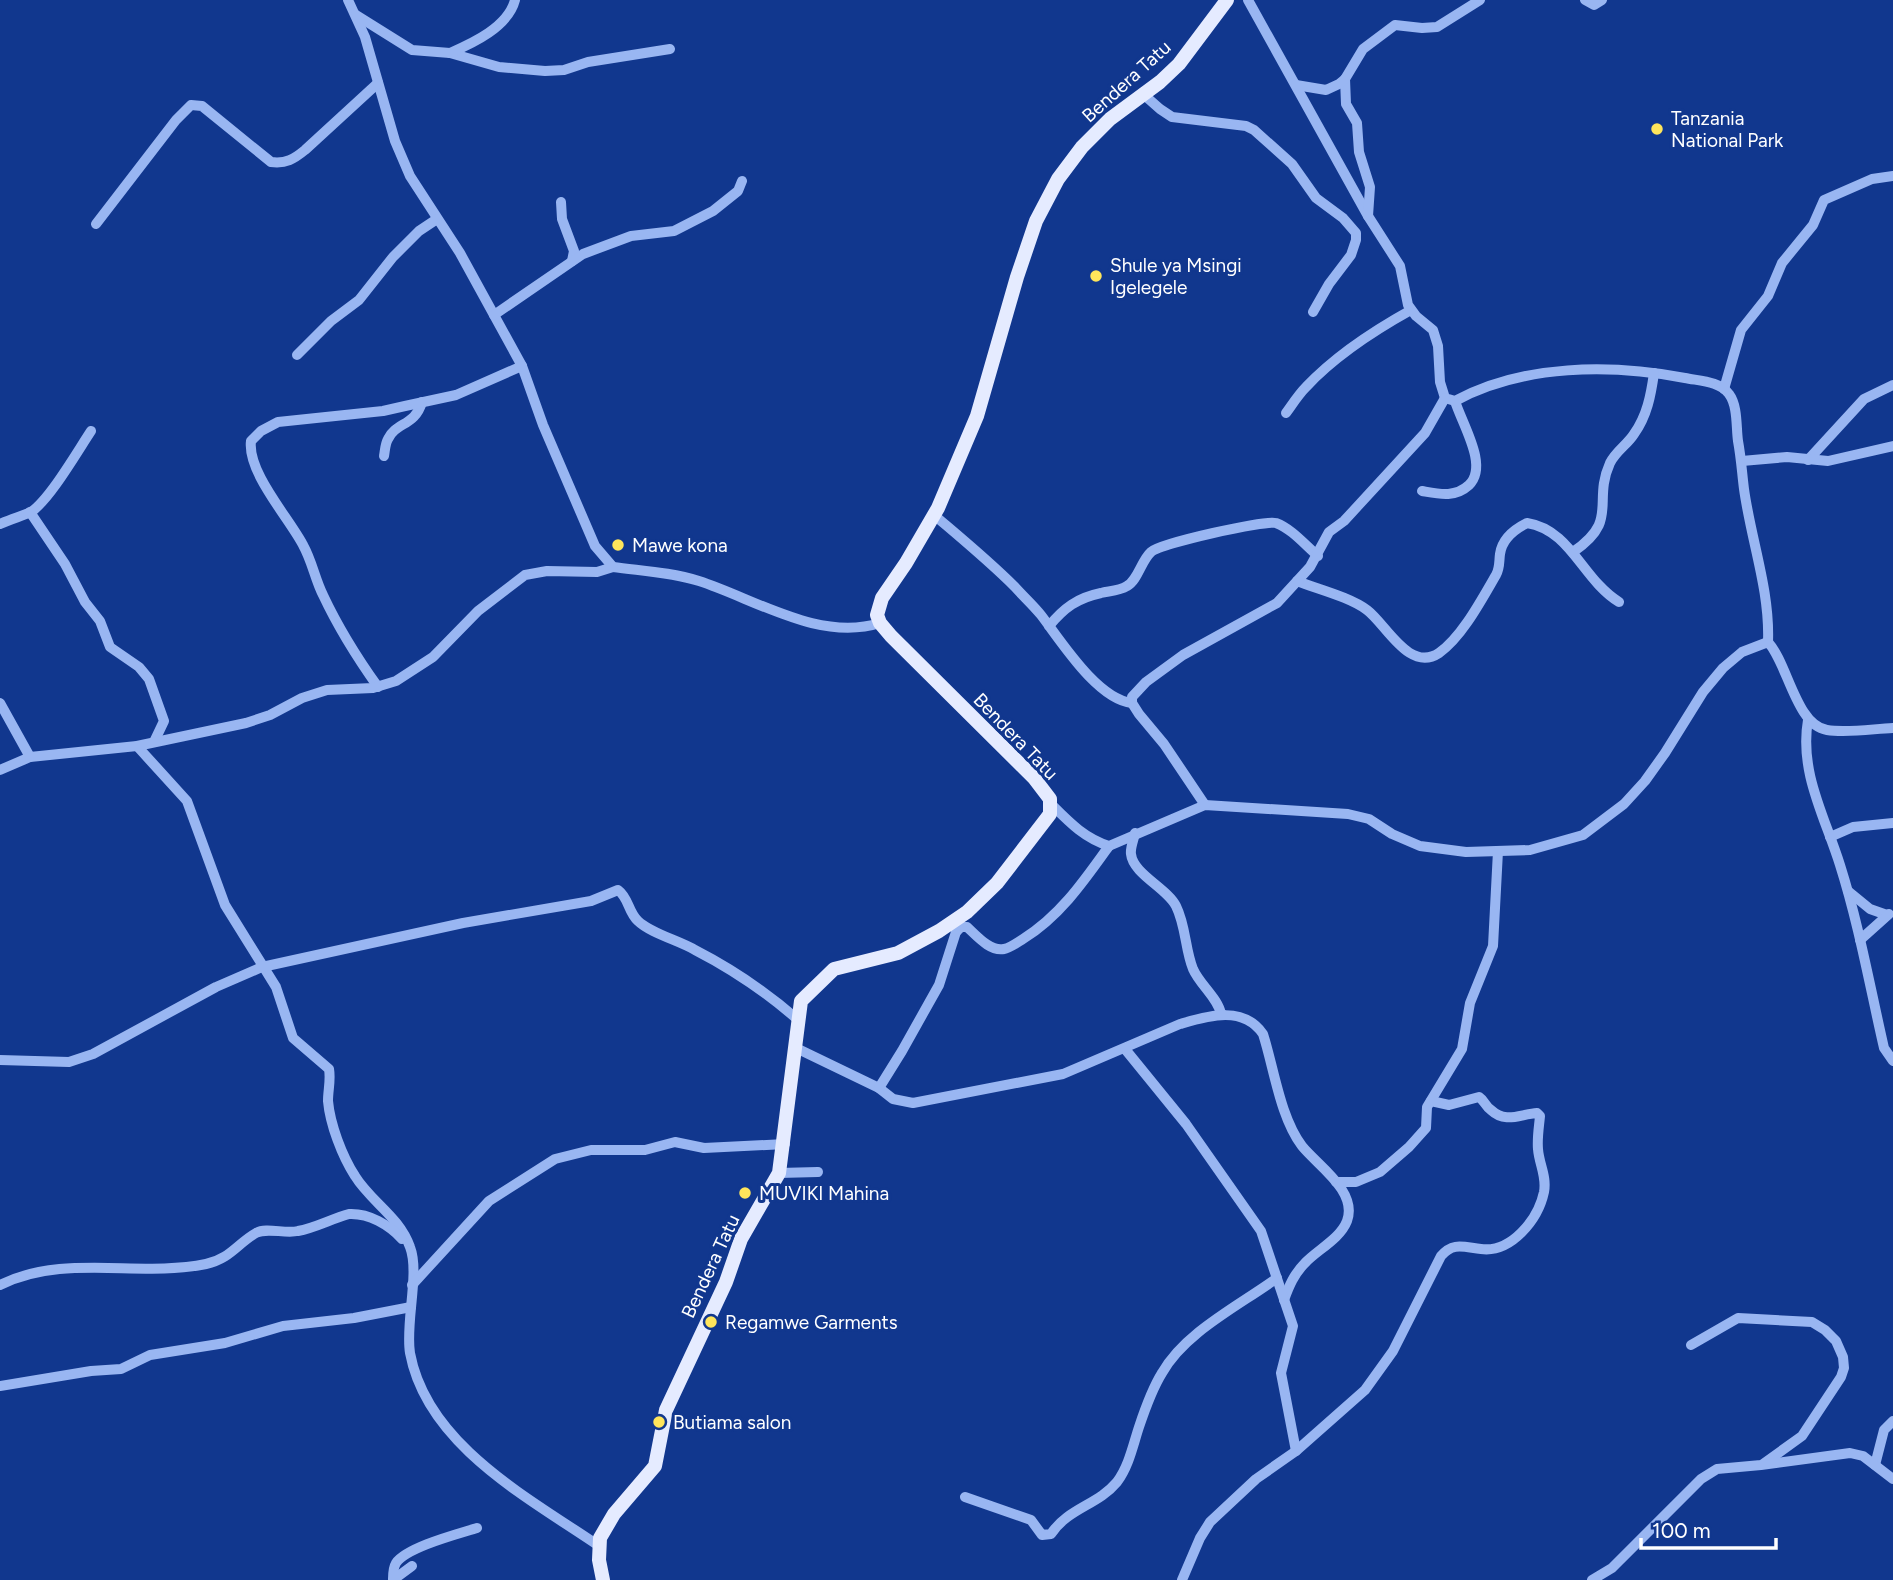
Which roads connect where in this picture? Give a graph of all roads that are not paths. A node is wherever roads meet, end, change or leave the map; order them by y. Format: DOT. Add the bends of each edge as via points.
graph roads {
  1 [pos="348,0"];
  2 [pos="515,0"];
  3 [pos="1227,0"];
  4 [pos="1248,0"];
  5 [pos="1480,0"];
  6 [pos="1585,0"];
  7 [pos="1602,0"];
  8 [pos="356,15"];
  9 [pos="670,49"];
  10 [pos="450,53"];
  11 [pos="1345,79"];
  12 [pos="378,83"];
  13 [pos="1296,85"];
  14 [pos="1143,94"];
  15 [pos="1893,176"];
  16 [pos="741,181"];
  17 [pos="561,202"];
  18 [pos="1368,216"];
  19 [pos="437,219"];
  20 [pos="96,224"];
  21 [pos="572,261"];
  22 [pos="1411,310"];
  23 [pos="1313,312"];
  24 [pos="494,315"];
  25 [pos="298,355"];
  26 [pos="522,366"];
  27 [pos="1654,373"];
  28 [pos="1893,385"];
  29 [pos="1724,389"];
  30 [pos="1450,400"];
  31 [pos="422,402"];
  32 [pos="1286,413"];
  33 [pos="91,431"];
  34 [pos="1893,446"];
  35 [pos="384,456"];
  36 [pos="1808,460"];
  37 [pos="1742,461"];
  38 [pos="1422,491"];
  39 [pos="30,512"];
  40 [pos="934,515"];
  41 [pos="0,524"];
  42 [pos="1573,552"];
  43 [pos="1318,556"];
  44 [pos="613,567"];
  45 [pos="1297,581"];
  46 [pos="1619,602"];
  47 [pos="880,623"];
  48 [pos="1049,626"];
  49 [pos="1768,642"];
  50 [pos="378,687"];
  51 [pos="0,703"];
  52 [pos="1132,703"];
  53 [pos="1808,720"];
  54 [pos="1893,728"];
  55 [pos="154,742"];
  56 [pos="137,746"];
  57 [pos="30,757"];
  58 [pos="0,769"];
  59 [pos="1051,804"];
  60 [pos="1205,805"];
  61 [pos="1893,822"];
  62 [pos="1135,833"];
  63 [pos="1830,837"];
  64 [pos="1109,846"];
  65 [pos="1498,851"];
  66 [pos="1847,890"];
  67 [pos="1890,913"];
  68 [pos="954,927"];
  69 [pos="1860,940"];
  70 [pos="262,967"];
  71 [pos="1221,1014"];
  72 [pos="797,1019"];
  73 [pos="794,1046"];
  74 [pos="1125,1049"];
  75 [pos="0,1060"];
  76 [pos="1893,1060"];
  77 [pos="879,1088"];
  78 [pos="1431,1101"];
  79 [pos="785,1144"];
  80 [pos="779,1172"];
  81 [pos="818,1172"];
  82 [pos="1336,1182"];
  83 [pos="411,1249"];
  84 [pos="1277,1278"];
  85 [pos="0,1285"];
  86 [pos="412,1286"];
  87 [pos="1284,1300"];
  88 [pos="411,1307"];
  89 [pos="1691,1345"];
  90 [pos="0,1386"];
  91 [pos="1893,1421"];
  92 [pos="1296,1451"];
  93 [pos="1761,1465"];
  94 [pos="1875,1465"];
  95 [pos="1893,1479"];
  96 [pos="965,1497"];
  97 [pos="477,1528"];
  98 [pos="599,1546"];
  99 [pos="412,1566"];
  100 [pos="393,1579"];
  101 [pos="603,1580"];
  102 [pos="1182,1580"];
  103 [pos="1592,1580"];
  1 -- 8 [label="street"];
  2 -- 10 [label="street" via="503,21"];
  3 -- 14 [label="main road, Bendera Tatu" via="1179,64"];
  4 -- 13 [label="street"];
  5 -- 11 [label="street" via="1437,27 1395,25 1363,49"];
  6 -- 7 [label="street" via="1594,5"];
  8 -- 10 [label="street" via="412,50"];
  8 -- 12 [label="street"];
  9 -- 10 [label="street" via="545,71 499,67"];
  11 -- 13 [label="street" via="1326,90"];
  11 -- 18 [label="street" via="1346,104 1357,123 1359,152 1370,187"];
  12 -- 19 [label="street" via="410,176"];
  12 -- 20 [label="street" via="293,159 281,163 271,162 202,106 191,105"];
  13 -- 18 [label="street"];
  14 -- 23 [label="street" via="1172,117 1254,130 1292,164 1316,198 1352,228 1356,240 1351,255"];
  14 -- 40 [label="main road, Bendera Tatu" via="1082,147 1036,221 977,416"];
  15 -- 29 [label="street" via="1872,179 1824,200 1813,225 1782,263 1768,296 1741,330"];
  16 -- 21 [label="street" via="738,191 725,202 674,231 631,236"];
  17 -- 21 [label="street" via="574,251"];
  18 -- 22 [label="street" via="1401,266"];
  19 -- 24 [label="street"];
  19 -- 25 [label="street" via="419,231 359,300"];
  21 -- 24 [label="street"];
  22 -- 30 [label="street" via="1433,330 1440,382"];
  22 -- 32 [label="street" via="1328,367"];
  24 -- 26 [label="street"];
  26 -- 31 [label="street" via="456,394"];
  26 -- 44 [label="street" via="594,546"];
  27 -- 29 [label="street"];
  27 -- 30 [label="street" via="1610,369 1539,374"];
  27 -- 42 [label="street" via="1642,421 1607,470 1601,523 1596,534"];
  28 -- 36 [label="street" via="1864,399"];
  29 -- 37 [label="street" via="1733,403"];
  30 -- 38 [label="street" via="1477,458 1476,478 1458,493"];
  30 -- 43 [label="street" via="1425,433 1329,532"];
  31 -- 35 [label="street" via="413,419 388,439"];
  31 -- 50 [label="street" via="383,411 295,418 261,430 251,441 265,485 302,542 323,596"];
  33 -- 39 [label="street" via="51,490"];
  34 -- 36 [label="street" via="1828,461"];
  36 -- 37 [label="street"];
  37 -- 49 [label="street" via="1769,618"];
  39 -- 41 [label="street"];
  39 -- 55 [label="street" via="100,621 110,647 149,679 164,720"];
  40 -- 47 [label="main road, Bendera Tatu" via="882,598 877,615"];
  40 -- 48 [label="street" via="1013,586"];
  42 -- 45 [label="street" via="1538,524 1517,528 1500,549 1499,568 1477,608 1446,648 1428,657 1403,649 1367,610"];
  42 -- 46 [label="street" via="1593,581"];
  43 -- 45 [label="street"];
  43 -- 48 [label="street" via="1289,531 1270,522 1209,533 1152,551 1133,582 1073,602"];
  44 -- 47 [label="street" via="691,579 812,622 854,628"];
  44 -- 50 [label="street" via="597,572 526,575 478,611 433,657"];
  45 -- 52 [label="street" via="1276,603 1183,655 1146,682 1132,696"];
  47 -- 59 [label="main road, Bendera Tatu" via="1034,778"];
  48 -- 52 [label="street" via="1104,690"];
  49 -- 53 [label="street" via="1778,652"];
  49 -- 65 [label="street" via="1742,652 1723,667 1659,762 1624,804 1583,835 1530,850"];
  50 -- 55 [label="street" via="327,690 258,720"];
  51 -- 57 [label="street"];
  52 -- 60 [label="street"];
  53 -- 54 [label="street" via="1826,730"];
  53 -- 63 [label="street" via="1806,761"];
  55 -- 56 [label="street"];
  56 -- 57 [label="street"];
  56 -- 70 [label="street" via="187,801 219,892"];
  57 -- 58 [label="street"];
  59 -- 64 [label="street" via="1075,829"];
  59 -- 68 [label="main road, Bendera Tatu" via="1050,814 997,883"];
  60 -- 62 [label="street"];
  60 -- 65 [label="street" via="1348,814 1369,819 1420,846"];
  61 -- 63 [label="street" via="1853,827"];
  62 -- 64 [label="street"];
  62 -- 71 [label="street" via="1131,854 1136,866 1174,903 1193,967"];
  63 -- 66 [label="street"];
  64 -- 68 [label="street" via="1086,880 1042,927 1019,942 995,949 967,927"];
  65 -- 78 [label="street" via="1493,946 1470,1003 1462,1049"];
  66 -- 67 [label="street" via="1870,909"];
  66 -- 69 [label="street"];
  67 -- 69 [label="street"];
  68 -- 72 [label="main road, Bendera Tatu" via="898,954 834,969 801,1001"];
  68 -- 77 [label="street" via="939,985"];
  69 -- 76 [label="street" via="1884,1048"];
  70 -- 72 [label="street" via="463,923 591,901 618,890 637,921 736,973"];
  70 -- 75 [label="street" via="216,987 93,1055 69,1062"];
  70 -- 83 [label="street" via="276,987 293,1038 329,1069 330,1115 355,1175 400,1227"];
  71 -- 74 [label="street" via="1180,1024"];
  71 -- 82 [label="street" via="1246,1018 1263,1034 1293,1133"];
  72 -- 73 [label="main road, Bendera Tatu"];
  73 -- 77 [label="street"];
  73 -- 79 [label="main road, Bendera Tatu"];
  74 -- 77 [label="street" via="1063,1074 924,1102 893,1099"];
  74 -- 84 [label="street" via="1186,1124 1261,1231"];
  78 -- 82 [label="street" via="1423,1133 1394,1161 1368,1178"];
  78 -- 92 [label="street" via="1450,1105 1479,1097 1501,1117 1537,1113 1544,1193 1523,1231 1504,1247 1493,1251 1448,1248 1393,1351 1365,1390"];
  79 -- 80 [label="main road, Bendera Tatu"];
  79 -- 86 [label="street" via="704,1148 675,1142 645,1150 591,1150 555,1159 489,1201"];
  80 -- 81 [label="street"];
  80 -- 98 [label="main road, Bendera Tatu" via="741,1239 726,1282 666,1410 655,1466 614,1514"];
  82 -- 87 [label="street" via="1346,1201 1348,1220 1296,1273"];
  83 -- 85 [label="street" via="378,1221 349,1214 297,1231 259,1231 208,1264 78,1267 19,1277"];
  83 -- 86 [label="street"];
  84 -- 87 [label="street"];
  84 -- 96 [label="street" via="1174,1356 1151,1396 1117,1481 1066,1516 1051,1534 1042,1535 1031,1520"];
  86 -- 88 [label="street"];
  87 -- 92 [label="street" via="1293,1326 1281,1373"];
  88 -- 90 [label="street" via="284,1326 225,1343 150,1355 121,1369"];
  88 -- 98 [label="street" via="410,1349 416,1375 460,1444 503,1481"];
  89 -- 93 [label="street" via="1738,1318 1812,1322 1836,1342 1843,1357 1841,1377 1802,1436"];
  91 -- 94 [label="street" via="1884,1430"];
  92 -- 102 [label="street" via="1256,1479 1210,1522"];
  93 -- 94 [label="street" via="1850,1452"];
  93 -- 103 [label="street" via="1709,1472 1612,1568"];
  94 -- 95 [label="street"];
  97 -- 100 [label="street" via="403,1556"];
  98 -- 101 [label="main road"];
  99 -- 100 [label="street"];
}
